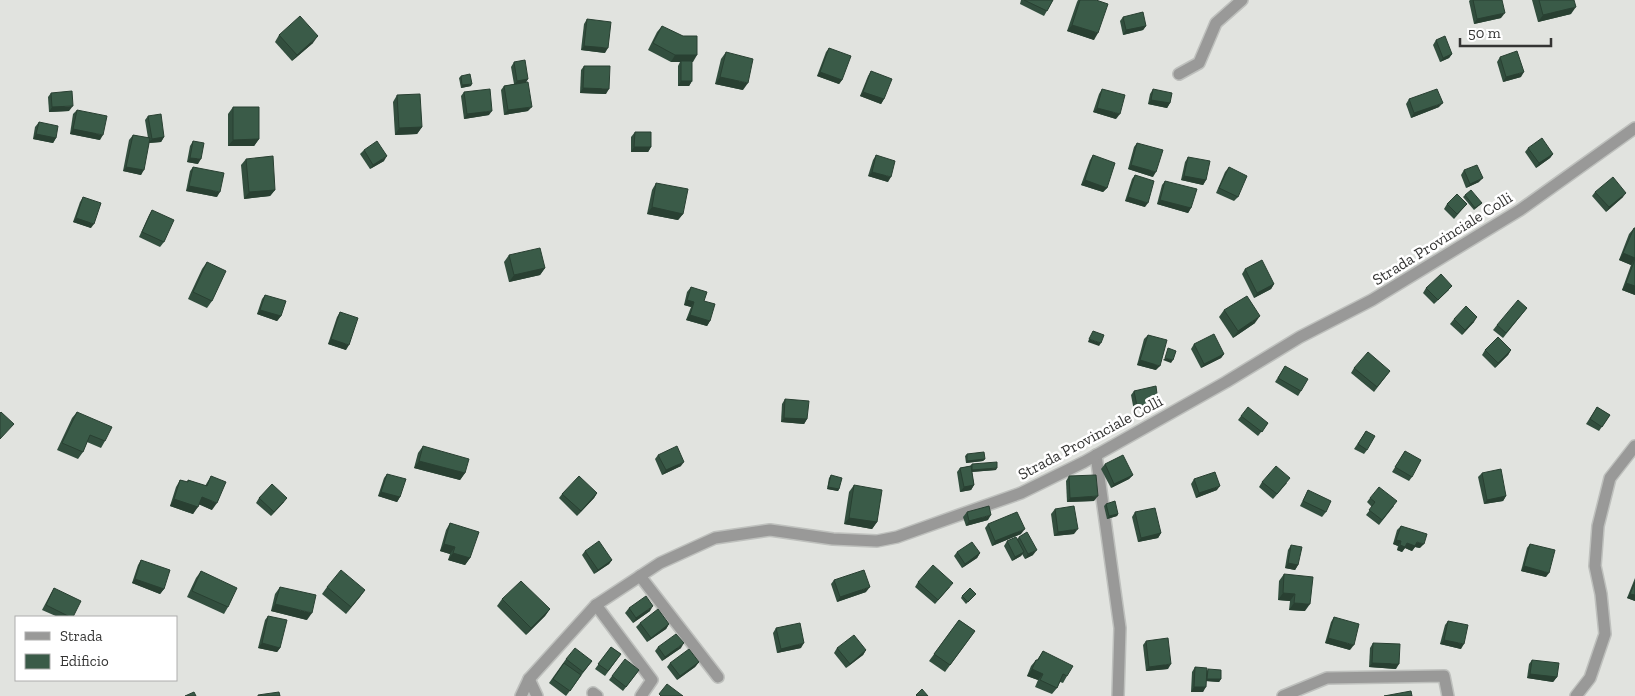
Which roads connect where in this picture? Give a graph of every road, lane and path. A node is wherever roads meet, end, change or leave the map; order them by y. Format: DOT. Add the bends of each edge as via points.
graph roads {
  1 [pos="1242,0"];
  2 [pos="1179,74"];
  3 [pos="1635,128"];
  4 [pos="1635,446"];
  5 [pos="1096,456"];
  6 [pos="640,576"];
  7 [pos="596,605"];
  8 [pos="718,677"];
  9 [pos="529,679"];
  10 [pos="521,696"];
  11 [pos="537,696"];
  12 [pos="641,696"];
  13 [pos="1118,696"];
  14 [pos="1283,696"];
  15 [pos="1448,696"];
  16 [pos="1576,696"];
  1 -- 2 [label="street" via="1216,23 1199,63"];
  3 -- 5 [label="street, Strada Provinciale Colli" via="1520,210 1380,295 1300,337"];
  4 -- 16 [label="street" via="1610,478 1598,526 1595,566 1605,634 1590,678"];
  5 -- 6 [label="street, Strada Provinciale Colli" via="1021,493 897,537 877,541 833,539 770,530 715,538 660,563"];
  5 -- 13 [label="street" via="1120,628"];
  6 -- 7 [label="street, Strada Provinciale Colli"];
  6 -- 8 [label="street"];
  7 -- 9 [label="street, Strada Provinciale Colli"];
  7 -- 12 [label="street" via="652,680"];
  9 -- 10 [label="street, Strada Provinciale Colli"];
  9 -- 11 [label="street"];
  14 -- 15 [label="street" via="1327,678 1444,676"];
}
